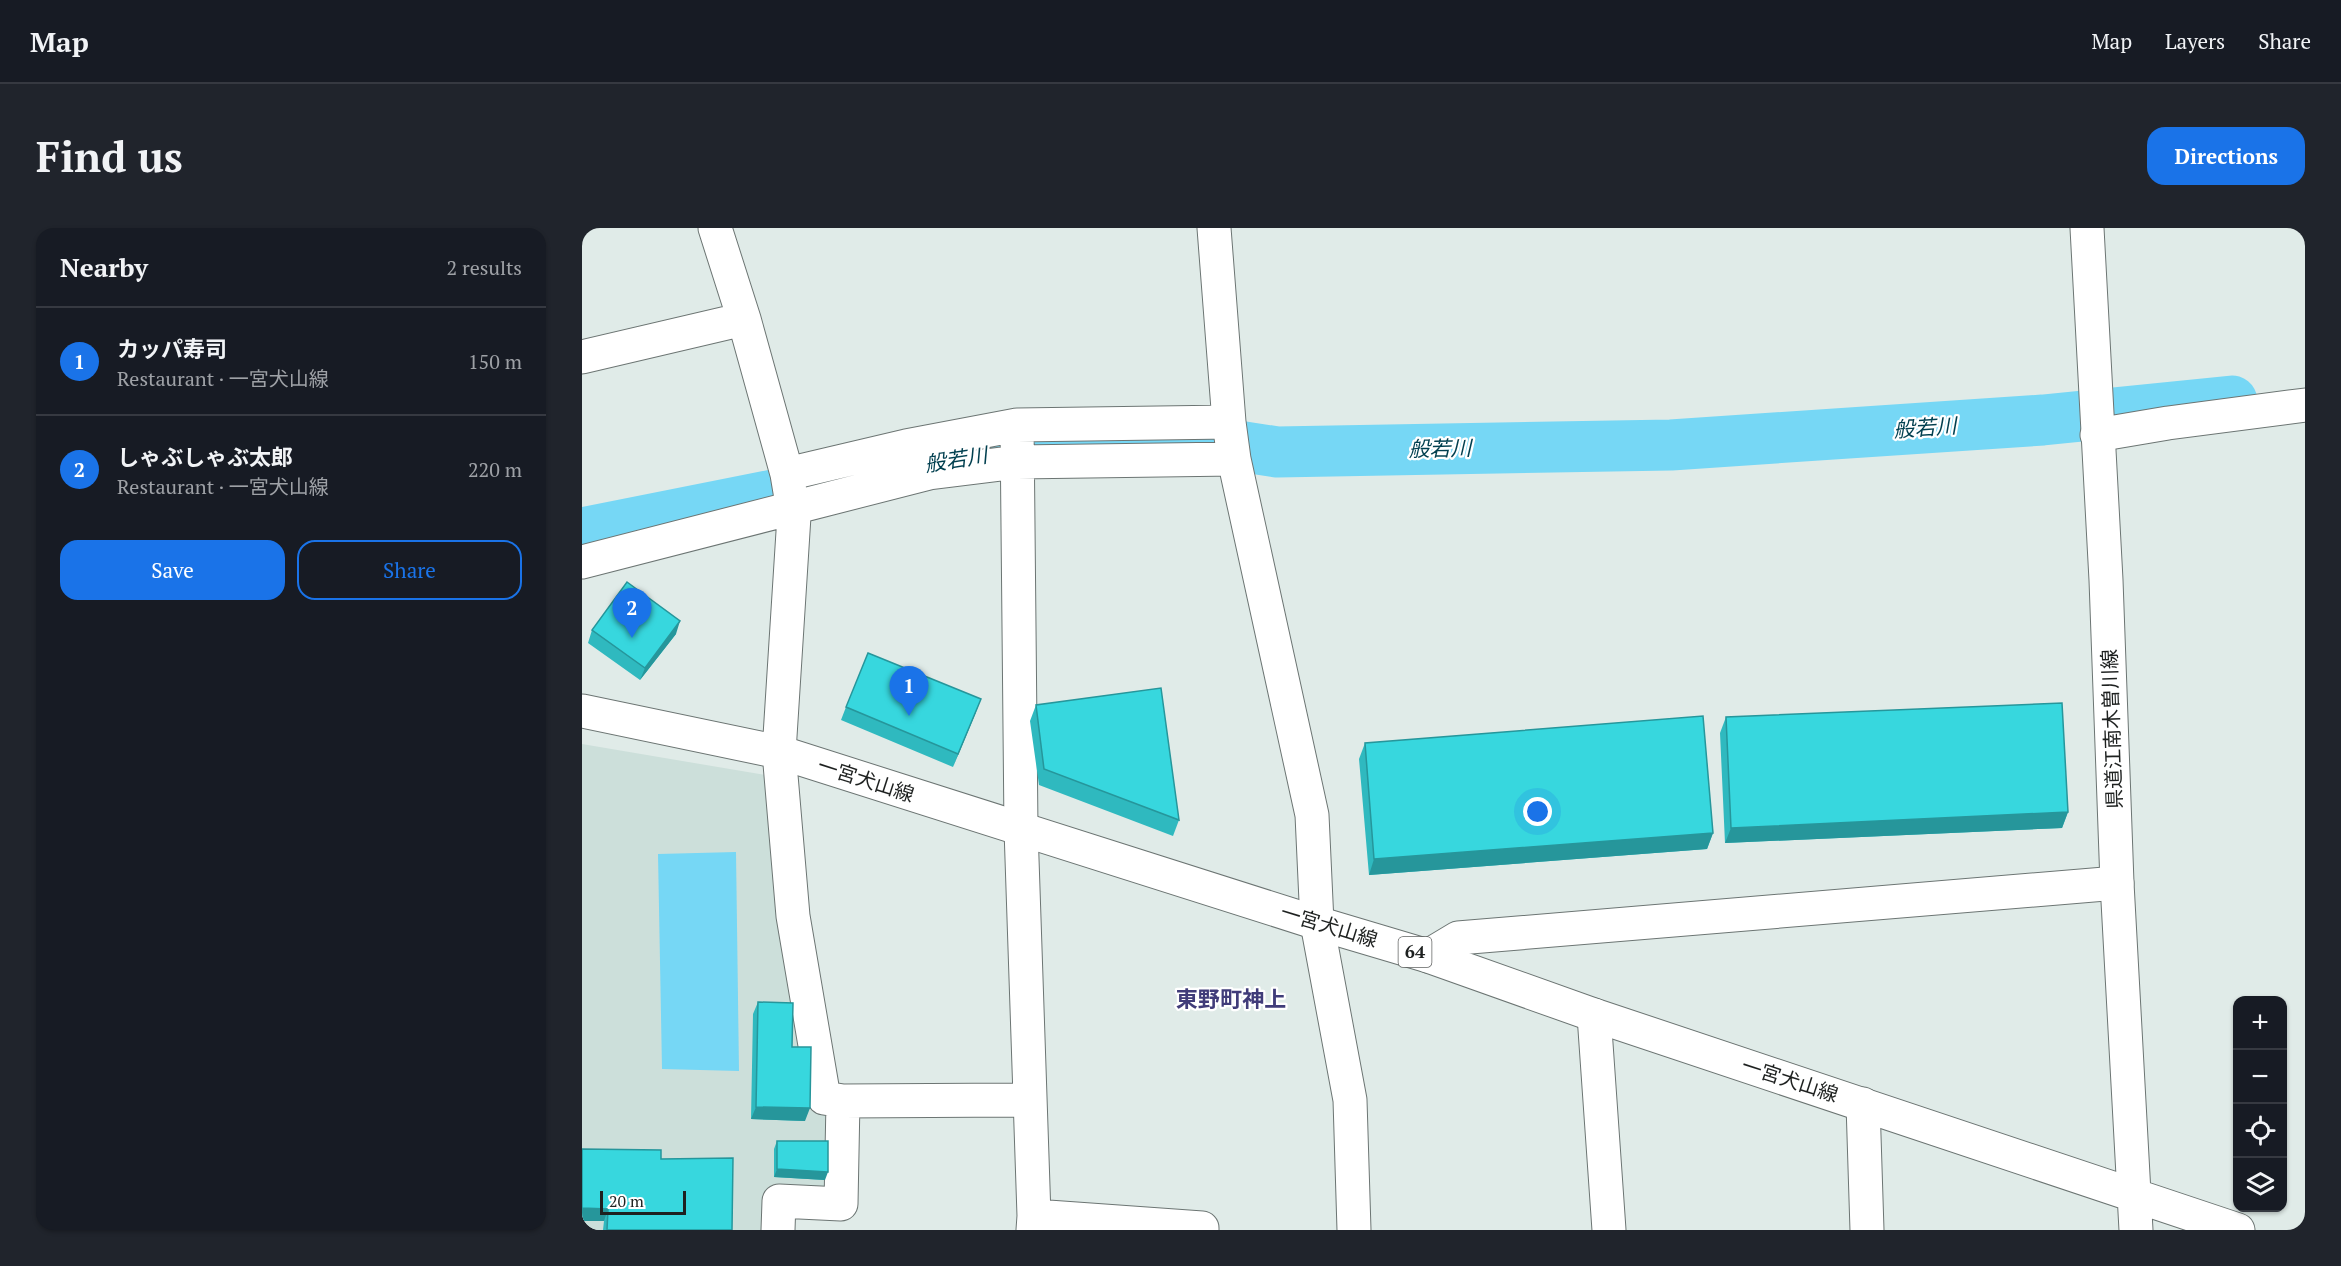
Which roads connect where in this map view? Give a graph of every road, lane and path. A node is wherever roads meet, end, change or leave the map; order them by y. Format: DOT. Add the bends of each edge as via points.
graph roads {
  1 [pos="715,228"];
  2 [pos="1214,228"];
  3 [pos="2087,228"];
  4 [pos="744,319"];
  5 [pos="582,357"];
  6 [pos="2305,405"];
  7 [pos="1229,422"];
  8 [pos="1017,425"];
  9 [pos="2097,435"];
  10 [pos="1234,459"];
  11 [pos="1017,462"];
  12 [pos="786,474"];
  13 [pos="792,507"];
  14 [pos="582,562"];
  15 [pos="582,711"];
  16 [pos="779,752"];
  17 [pos="1021,829"];
  18 [pos="2117,883"];
  19 [pos="1317,923"];
  20 [pos="1428,956"];
  21 [pos="1594,1015"];
  22 [pos="1030,1100"];
  23 [pos="843,1101"];
  24 [pos="1863,1104"];
  25 [pos="2134,1195"];
  26 [pos="1034,1223"];
  27 [pos="778,1230"];
  28 [pos="1202,1230"];
  29 [pos="1354,1230"];
  30 [pos="1609,1230"];
  31 [pos="1867,1230"];
  32 [pos="2136,1230"];
  33 [pos="2238,1230"];
  1 -- 4 [label="street"];
  2 -- 7 [label="street"];
  3 -- 9 [label="street, 県道江南木曽川線"];
  4 -- 5 [label="street"];
  4 -- 12 [label="street"];
  6 -- 9 [label="street"];
  7 -- 8 [label="street"];
  7 -- 10 [label="street"];
  8 -- 11 [label="street"];
  8 -- 12 [label="street"];
  9 -- 18 [label="street, 県道江南木曽川線"];
  10 -- 11 [label="street"];
  10 -- 19 [label="street" via="1312,815"];
  11 -- 13 [label="street" via="929,473"];
  11 -- 17 [label="street"];
  12 -- 13 [label="street"];
  13 -- 14 [label="street"];
  13 -- 16 [label="street" via="794,527"];
  15 -- 16 [label="street, 一宮犬山線 / 64"];
  16 -- 17 [label="street, 一宮犬山線 / 64"];
  16 -- 23 [label="street" via="793,916 824,1098"];
  17 -- 19 [label="street, 一宮犬山線 / 64"];
  17 -- 22 [label="street"];
  18 -- 20 [label="street" via="1458,938"];
  18 -- 25 [label="street, 県道江南木曽川線"];
  19 -- 20 [label="street, 一宮犬山線 / 64"];
  19 -- 29 [label="street" via="1350,1100"];
  20 -- 21 [label="street, 一宮犬山線 / 64"];
  21 -- 24 [label="street, 一宮犬山線 / 64"];
  21 -- 30 [label="street"];
  22 -- 23 [label="street"];
  22 -- 26 [label="street"];
  23 -- 27 [label="street" via="841,1204 779,1201"];
  24 -- 25 [label="street, 一宮犬山線 / 64"];
  24 -- 31 [label="street"];
  25 -- 32 [label="street, 県道江南木曽川線"];
  25 -- 33 [label="street, 一宮犬山線 / 64"];
  26 -- 28 [label="street"];
}
